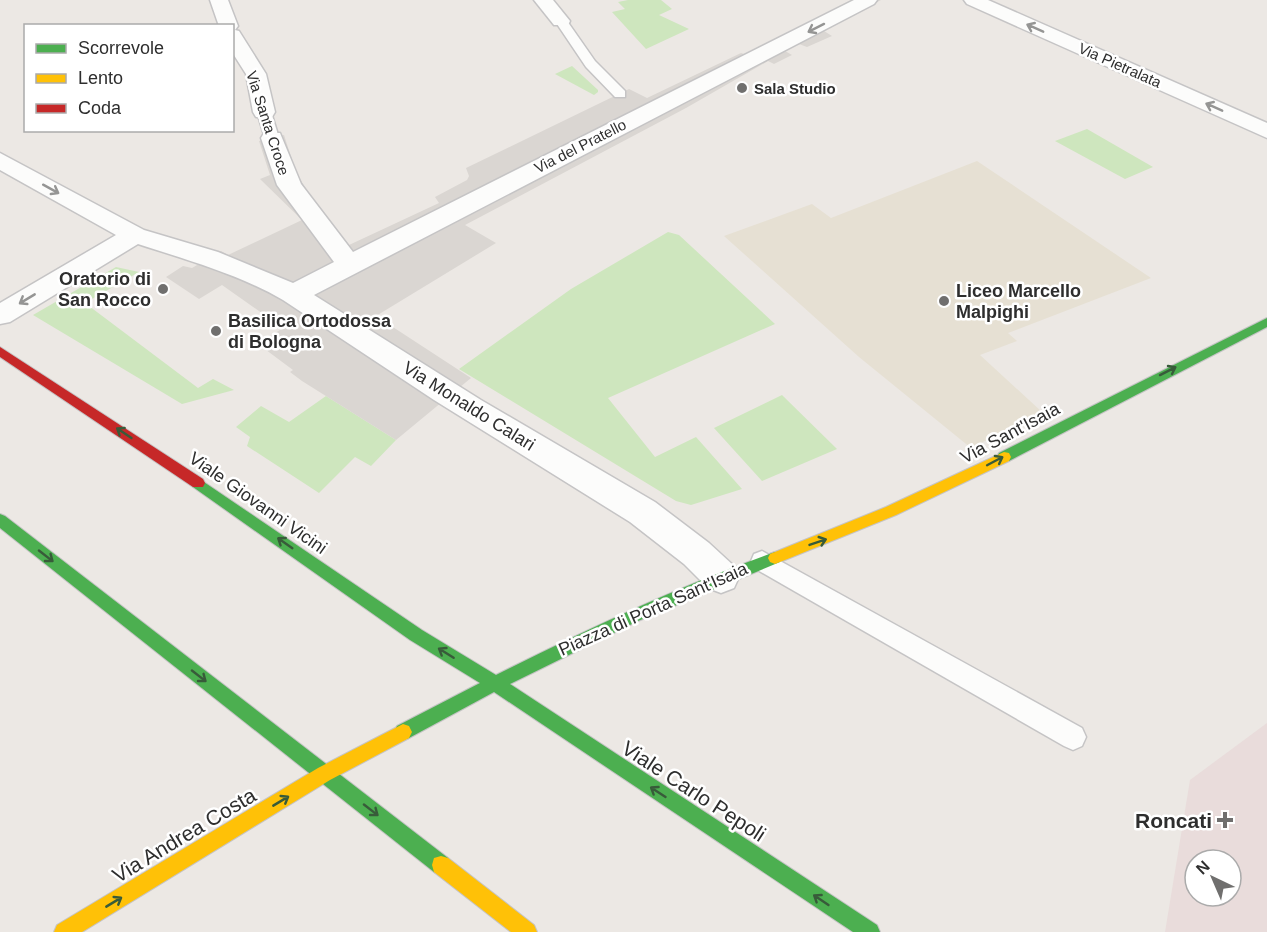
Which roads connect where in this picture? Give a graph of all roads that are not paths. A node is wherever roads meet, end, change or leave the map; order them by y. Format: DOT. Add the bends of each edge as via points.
graph roads {
  1 [pos="219,0"];
  2 [pos="543,0"];
  3 [pos="868,0"];
  4 [pos="973,0"];
  5 [pos="561,21"];
  6 [pos="228,24"];
  7 [pos="234,38"];
  8 [pos="620,94"];
  9 [pos="264,112"];
  10 [pos="645,113"];
  11 [pos="1267,131"];
  12 [pos="272,138"];
  13 [pos="0,160"];
  14 [pos="135,235"];
  15 [pos="350,266"];
  16 [pos="294,294"];
  17 [pos="0,315"];
  18 [pos="1267,321"];
  19 [pos="0,351"];
  20 [pos="0,520"];
  21 [pos="762,561"];
  22 [pos="721,577"];
  23 [pos="496,684"];
  24 [pos="1073,737"];
  25 [pos="324,774"];
  26 [pos="64,932"];
  27 [pos="527,932"];
  28 [pos="870,932"];
  1 -- 6 [label="street"];
  2 -- 5 [label="street"];
  3 -- 10 [label="street, Via del Pratello, one-way"];
  11 -- 4 [label="street, Via Pietralata, one-way"];
  5 -- 8 [label="lane" via="590,64"];
  7 -- 9 [label="street, Via Santa Croce" via="256,74"];
  8 -- 10 [label="street"];
  9 -- 12 [label="lane, Via Santa Croce"];
  10 -- 15 [label="street, Via del Pratello"];
  12 -- 15 [label="street, Via Santa Croce" via="289,185"];
  13 -- 14 [label="street, Via Monaldo Calari, one-way"];
  14 -- 16 [label="street, Via Monaldo Calari" via="209,258"];
  14 -- 17 [label="street, one-way"];
  15 -- 16 [label="street, Via del Pratello"];
  16 -- 22 [label="street, Via Monaldo Calari" via="449,395 639,509 682,539"];
  21 -- 18 [label="main road, Via Sant'Isaia, one-way" via="854,529 916,502"];
  23 -- 19 [label="main road, Viale Giovanni Vicini, one-way" via="416,634"];
  20 -- 25 [label="main road, one-way"];
  21 -- 22 [label="main road, Piazza di Porta Sant'Isaia"];
  21 -- 24 [label="lane, Piazza di Porta Sant'Isaia"];
  22 -- 23 [label="main road, Piazza di Porta Sant'Isaia" via="599,629"];
  23 -- 25 [label="main road, Piazza di Porta Sant'Isaia"];
  28 -- 23 [label="main road, Viale Carlo Pepoli, one-way"];
  26 -- 25 [label="main road, Via Andrea Costa, one-way"];
  25 -- 27 [label="main road, one-way"];
}
